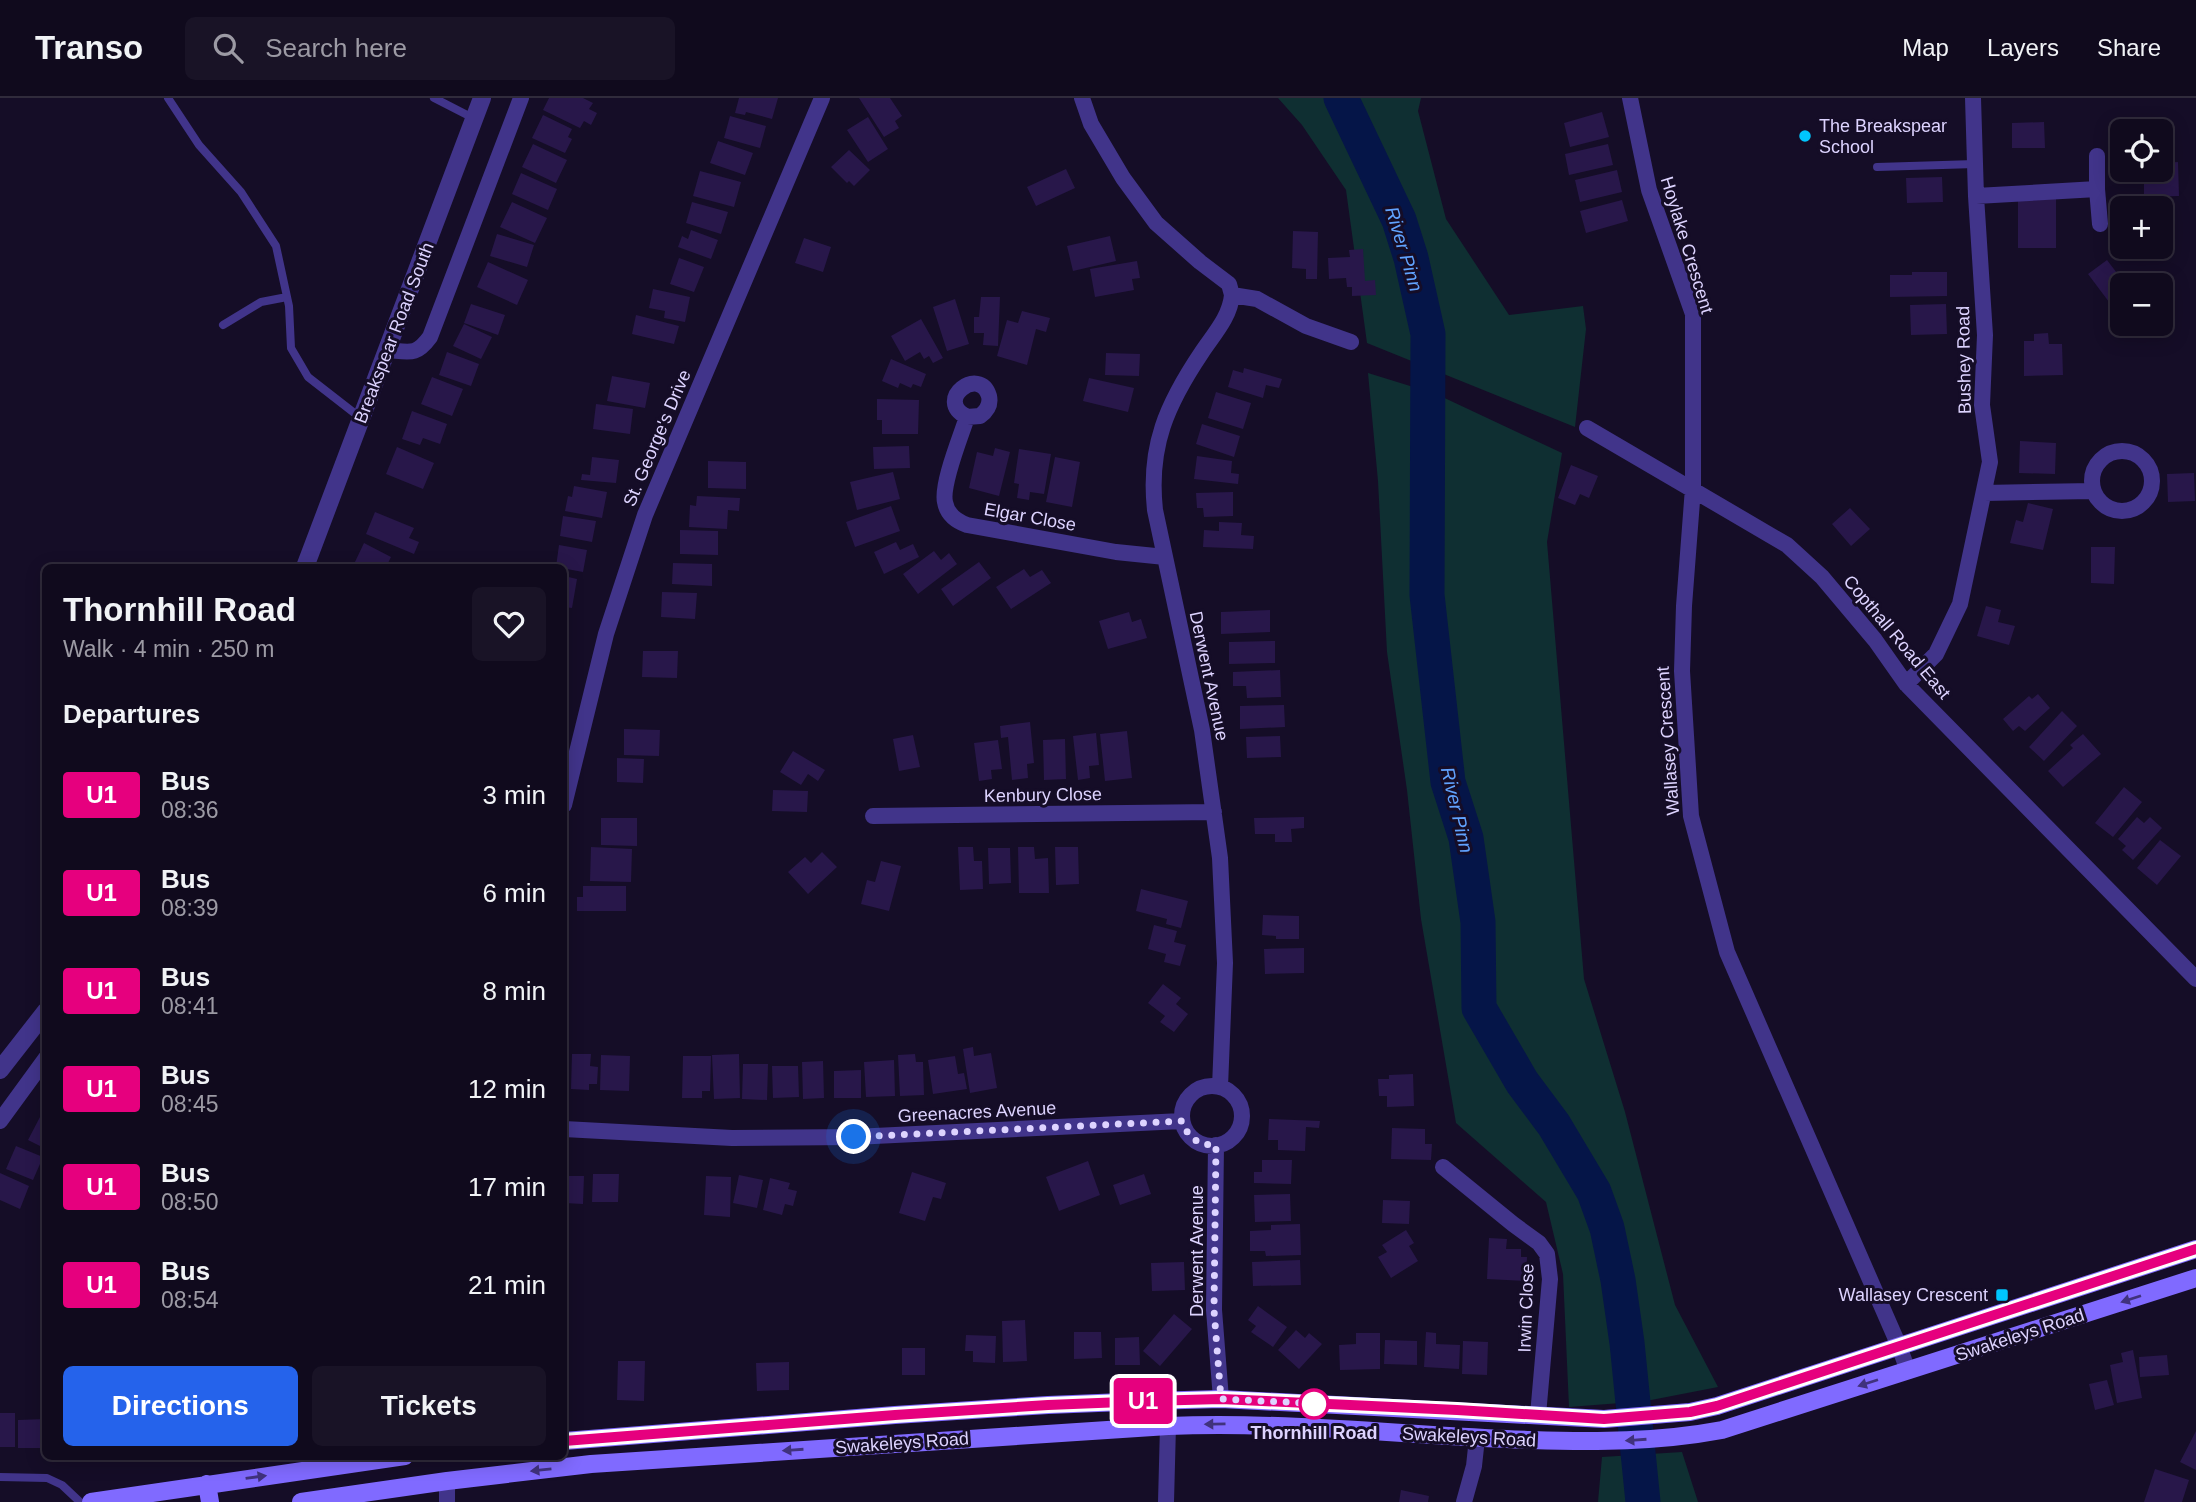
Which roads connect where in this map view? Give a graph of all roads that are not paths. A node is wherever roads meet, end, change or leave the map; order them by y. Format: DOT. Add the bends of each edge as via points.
graph roads {
  1 [pos="168,98"];
  2 [pos="434,98"];
  3 [pos="482,98"];
  4 [pos="521,98"];
  5 [pos="822,98"];
  6 [pos="1082,98"];
  7 [pos="1630,98"];
  8 [pos="1973,98"];
  9 [pos="475,119"];
  10 [pos="2097,156"];
  11 [pos="1975,164"];
  12 [pos="1877,167"];
  13 [pos="2097,189"];
  14 [pos="1976,196"];
  15 [pos="2100,224"];
  16 [pos="1232,295"];
  17 [pos="287,296"];
  18 [pos="223,325"];
  19 [pos="1351,342"];
  20 [pos="388,349"];
  21 [pos="967,417"];
  22 [pos="362,419"];
  23 [pos="1587,428"];
  24 [pos="1693,488"];
  25 [pos="2093,491"];
  26 [pos="1984,493"];
  27 [pos="1165,557"];
  28 [pos="306,564"];
  29 [pos="1906,684"];
  30 [pos="567,793"];
  31 [pos="1214,812"];
  32 [pos="873,816"];
  33 [pos="2196,979"];
  34 [pos="42,1016"];
  35 [pos="0,1070"];
  36 [pos="40,1078"];
  37 [pos="1220,1087"];
  38 [pos="0,1121"];
  39 [pos="1182,1121"];
  40 [pos="567,1129"];
  41 [pos="1216,1145"];
  42 [pos="1443,1167"];
  43 [pos="2196,1249"];
  44 [pos="2196,1278"];
  45 [pos="1899,1346"];
  46 [pos="1908,1371"];
  47 [pos="1221,1399"];
  48 [pos="964,1410"];
  49 [pos="1457,1410"];
  50 [pos="1538,1415"];
  51 [pos="1168,1426"];
  52 [pos="1455,1437"];
  53 [pos="1477,1438"];
  54 [pos="963,1439"];
  55 [pos="567,1441"];
  56 [pos="377,1460"];
  57 [pos="0,1477"];
  58 [pos="447,1481"];
  59 [pos="207,1484"];
  60 [pos="80,1502"];
  61 [pos="91,1502"];
  62 [pos="210,1502"];
  63 [pos="300,1502"];
  64 [pos="447,1502"];
  65 [pos="1166,1502"];
  66 [pos="1464,1502"];
  1 -- 17 [label="lane" via="199,145 241,192 276,246"];
  2 -- 9 [label="lane"];
  3 -- 9 [label="street, Breakspear Road South"];
  4 -- 20 [label="street" via="430,337 421,349 411,352"];
  5 -- 30 [label="street, St. George's Drive" via="645,515 606,634"];
  6 -- 16 [label="street" via="1091,124 1156,223 1229,284"];
  7 -- 24 [label="street, Hoylake Crescent" via="1649,190 1693,314"];
  8 -- 11 [label="street, Bushey Road"];
  9 -- 20 [label="street, Breakspear Road South"];
  10 -- 13 [label="street"];
  11 -- 12 [label="lane"];
  11 -- 14 [label="street, Bushey Road"];
  13 -- 14 [label="street"];
  13 -- 15 [label="street"];
  14 -- 26 [label="street, Bushey Road" via="1985,335 1982,405 1990,462"];
  16 -- 19 [label="street" via="1257,299 1306,326"];
  16 -- 27 [label="street, Derwent Avenue" via="1227,314 1170,403 1158,439 1153,493"];
  17 -- 18 [label="lane" via="261,302"];
  17 -- 22 [label="lane" via="291,348 308,377"];
  20 -- 22 [label="street, Breakspear Road South"];
  21 -- 27 [label="street, Elgar Close" via="944,496 955,519 1024,536"];
  22 -- 28 [label="street, Breakspear Road South"];
  23 -- 24 [label="street, Copthall Road East"];
  24 -- 29 [label="street, Copthall Road East" via="1787,545 1875,640"];
  24 -- 45 [label="street, Wallasey Crescent" via="1682,671 1691,816 1727,952"];
  25 -- 26 [label="street"];
  26 -- 29 [label="street, Bushey Road" via="1960,604 1936,654"];
  27 -- 31 [label="street, Derwent Avenue" via="1202,730"];
  29 -- 33 [label="street, Copthall Road East"];
  31 -- 32 [label="street, Kenbury Close"];
  31 -- 37 [label="street, Derwent Avenue" via="1225,963"];
  34 -- 35 [label="street"];
  36 -- 38 [label="street"];
  37 -- 39 [label="street" via="1199,1088 1191,1094 1181,1112"];
  37 -- 41 [label="street" via="1237,1099 1242,1119 1233,1138"];
  39 -- 40 [label="street, Greenacres Avenue" via="827,1138"];
  39 -- 41 [label="street" via="1196,1142"];
  41 -- 47 [label="street, Derwent Avenue" via="1214,1310"];
  42 -- 50 [label="street, Irwin Close" via="1547,1254 1550,1279"];
  43 -- 45 [label="main road, Swakeleys Road"];
  44 -- 46 [label="main road, Swakeleys Road, one-way"];
  45 -- 46 [label="street, Wallasey Crescent"];
  45 -- 50 [label="main road, Swakeleys Road" via="1690,1412 1604,1419"];
  46 -- 53 [label="main road, Swakeleys Road, one-way" via="1722,1430 1671,1438 1602,1442"];
  47 -- 48 [label="main road, Swakeleys Road"];
  47 -- 49 [label="main road, Swakeleys Road"];
  48 -- 54 [label="main road"];
  48 -- 55 [label="main road, Swakeleys Road"];
  49 -- 50 [label="main road, Swakeleys Road"];
  49 -- 52 [label="main road"];
  52 -- 51 [label="main road, Swakeleys Road, one-way" via="1226,1424"];
  51 -- 54 [label="main road, Swakeleys Road"];
  51 -- 65 [label="street"];
  52 -- 53 [label="main road, Swakeleys Road"];
  53 -- 66 [label="street"];
  54 -- 58 [label="main road, Swakeleys Road, one-way" via="592,1464"];
  59 -- 56 [label="main road, one-way"];
  57 -- 60 [label="lane" via="47,1478"];
  58 -- 63 [label="main road, Swakeleys Road"];
  58 -- 64 [label="street"];
  59 -- 61 [label="main road"];
  59 -- 62 [label="main road"];
}
